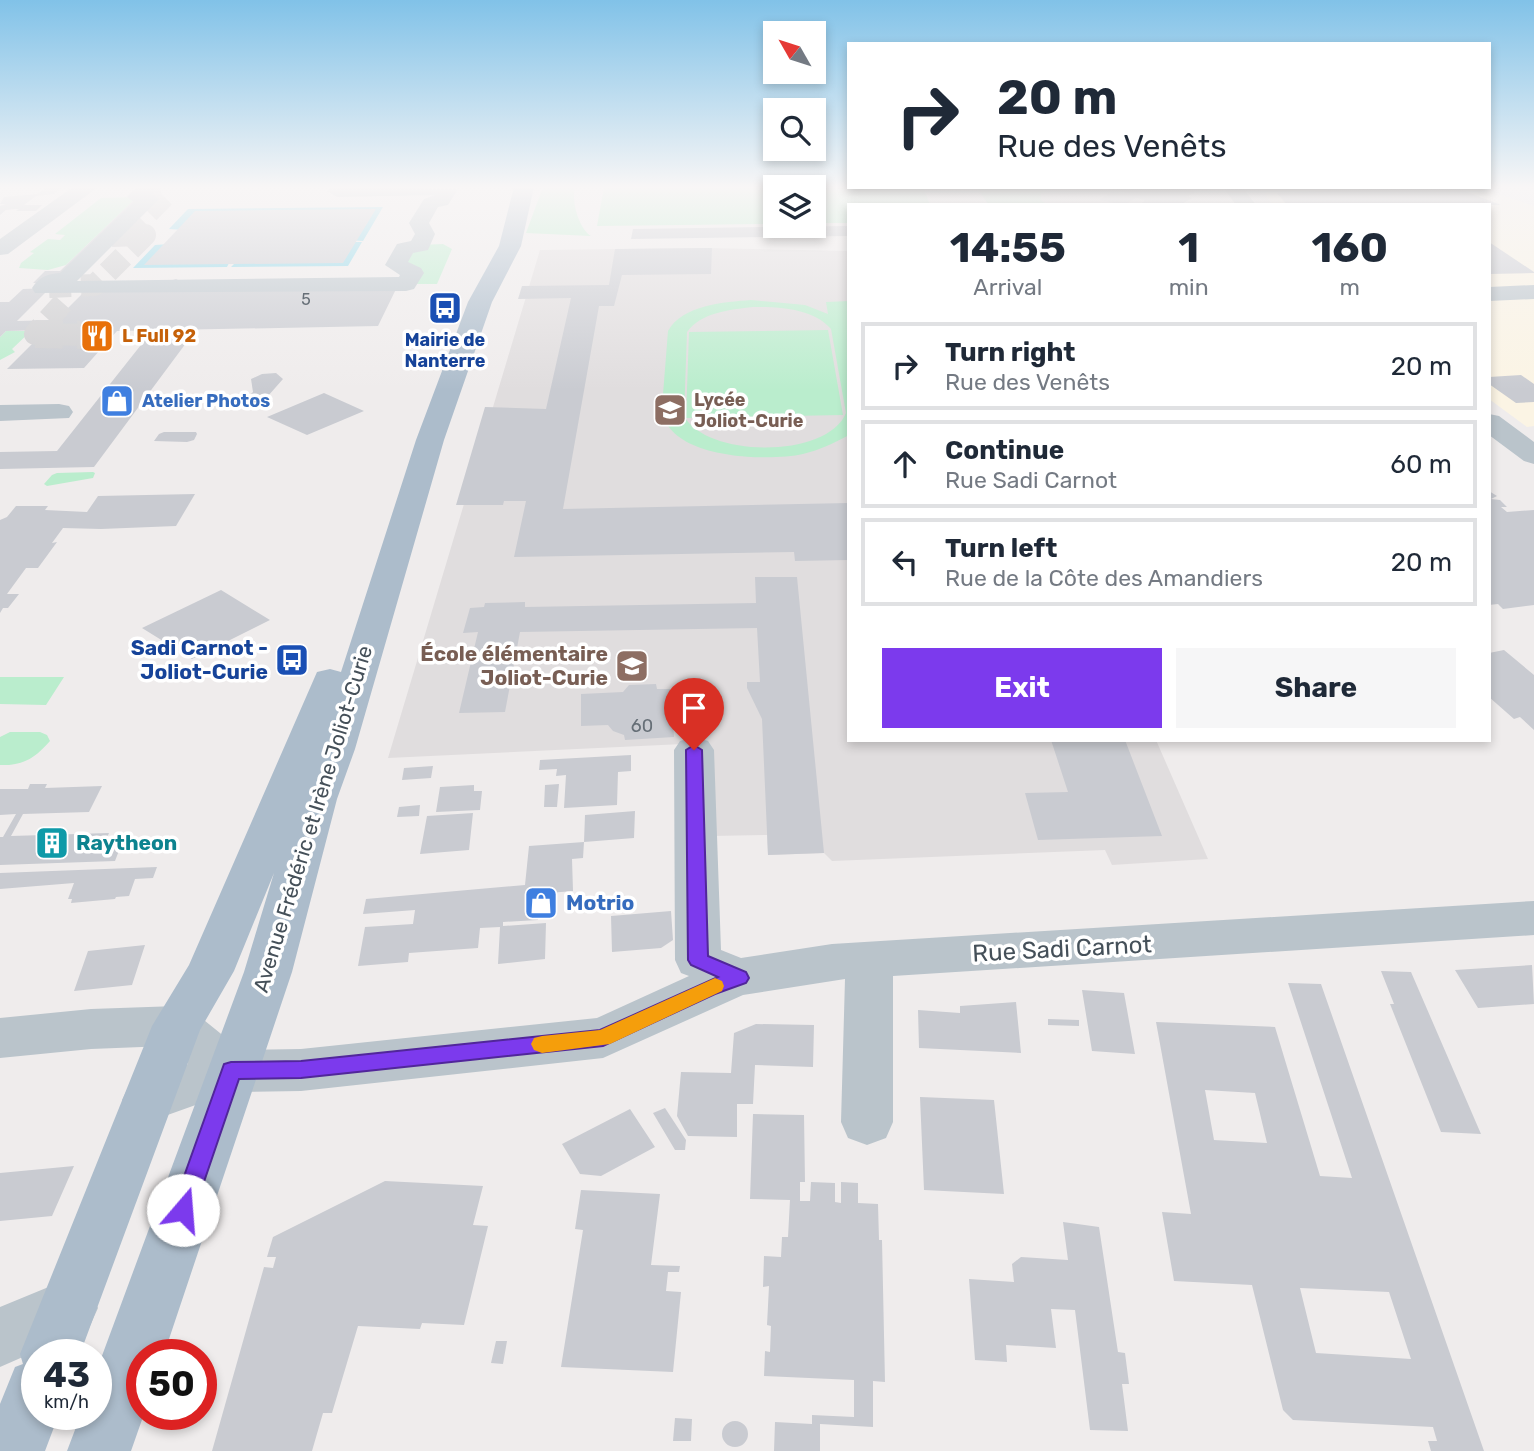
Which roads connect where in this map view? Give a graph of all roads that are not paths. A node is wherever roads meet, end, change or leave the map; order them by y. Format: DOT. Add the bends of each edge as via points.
graph roads {
  1 [pos="91,255"];
  2 [pos="402,255"];
  3 [pos="505,255"];
  4 [pos="479,259"];
  5 [pos="1534,292"];
  6 [pos="1491,294"];
  7 [pos="59,412"];
  8 [pos="0,413"];
  9 [pos="1491,423"];
  10 [pos="1534,455"];
  11 [pos="694,750"];
  12 [pos="1534,918"];
  13 [pos="869,960"];
  14 [pos="739,978"];
  15 [pos="177,1026"];
  16 [pos="0,1038"];
  17 [pos="231,1071"];
  18 [pos="148,1100"];
  19 [pos="867,1122"];
  20 [pos="59,1331"];
  21 [pos="0,1337"];
  22 [pos="21,1430"];
  23 [pos="13,1451"];
  24 [pos="99,1451"];
  1 -- 2 [label="street" via="66,279 52,279 43,288 406,284 413,273 396,265"];
  3 -- 17 [label="main road, Avenue Frédéric et Irène Joliot-Curie" via="480,302 430,440 316,799 268,972"];
  4 -- 15 [label="main road, Avenue Frédéric et Irène Joliot-Curie" via="315,724 210,971"];
  5 -- 6 [label="street"];
  7 -- 8 [label="street"];
  9 -- 10 [label="street"];
  11 -- 14 [label="street" via="698,960"];
  12 -- 13 [label="street, Rue Sadi Carnot"];
  13 -- 14 [label="street, Rue Sadi Carnot"];
  13 -- 19 [label="street"];
  14 -- 17 [label="street, Rue Sadi Carnot" via="603,1038 301,1070"];
  15 -- 16 [label="street"];
  15 -- 17 [label="street"];
  15 -- 18 [label="main road, Avenue Frédéric et Irène Joliot-Curie"];
  17 -- 18 [label="street, Rue Sadi Carnot"];
  17 -- 24 [label="main road, Avenue Frédéric et Irène Joliot-Curie"];
  18 -- 20 [label="main road, Avenue Frédéric et Irène Joliot-Curie"];
  20 -- 21 [label="street"];
  22 -- 23 [label="main road"];
}
